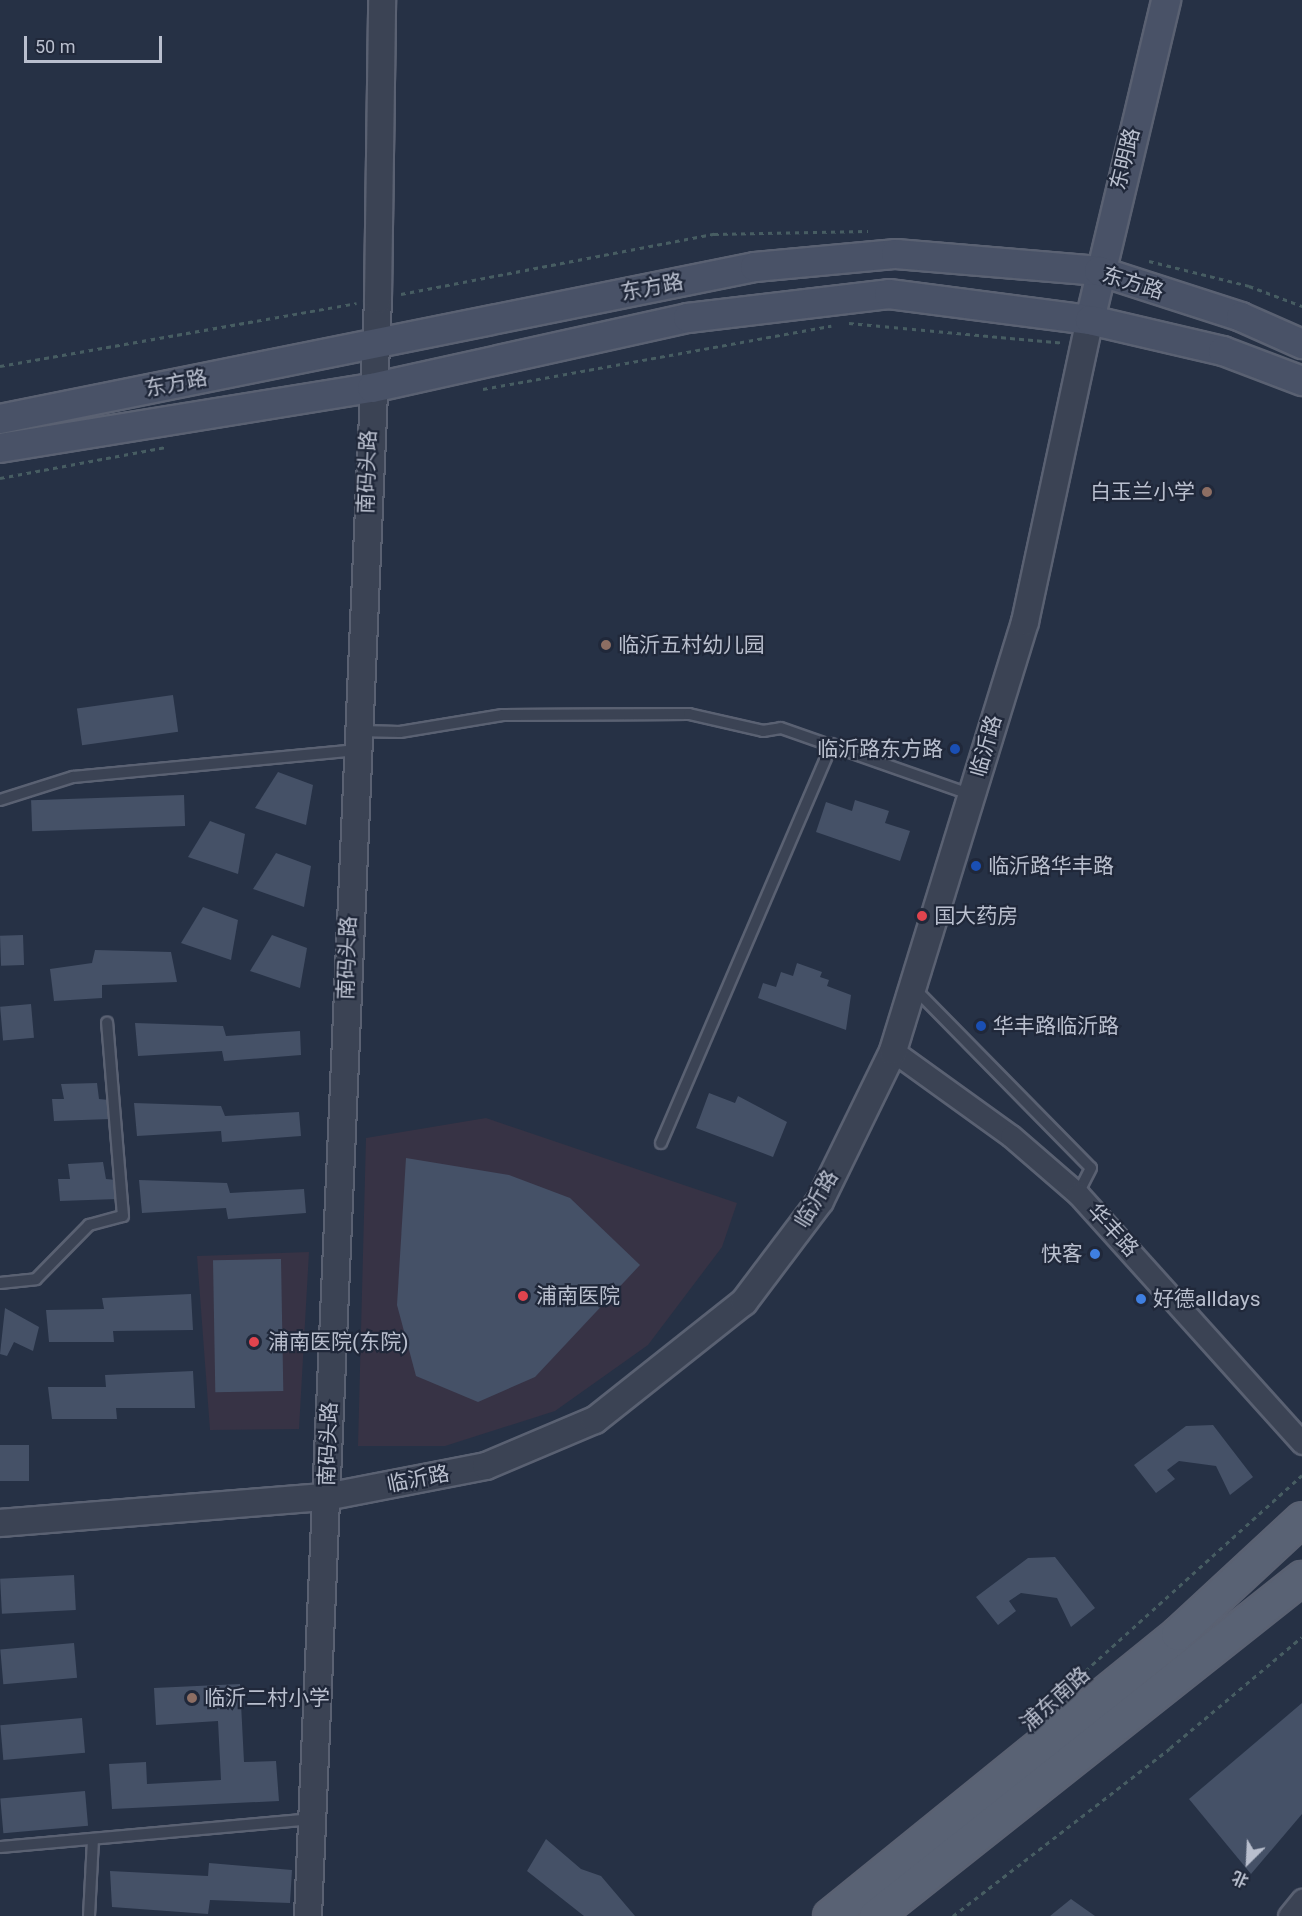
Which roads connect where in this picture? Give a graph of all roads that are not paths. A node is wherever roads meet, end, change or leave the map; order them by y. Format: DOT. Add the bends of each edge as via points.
graph roads {
  1 [pos="382,0"];
  2 [pos="1166,0"];
  3 [pos="1099,271"];
  4 [pos="1087,333"];
  5 [pos="374,343"];
  6 [pos="1302,344"];
  7 [pos="1302,381"];
  8 [pos="372,388"];
  9 [pos="0,419"];
  10 [pos="0,448"];
  11 [pos="358,740"];
  12 [pos="832,744"];
  13 [pos="972,795"];
  14 [pos="0,800"];
  15 [pos="913,987"];
  16 [pos="106,1023"];
  17 [pos="893,1051"];
  18 [pos="661,1143"];
  19 [pos="1078,1194"];
  20 [pos="0,1283"];
  21 [pos="1302,1443"];
  22 [pos="326,1497"];
  23 [pos="1302,1519"];
  24 [pos="0,1523"];
  25 [pos="1302,1578"];
  26 [pos="311,1819"];
  27 [pos="93,1839"];
  28 [pos="0,1847"];
  29 [pos="1302,1900"];
  30 [pos="89,1916"];
  31 [pos="308,1916"];
  32 [pos="830,1916"];
  33 [pos="876,1916"];
  34 [pos="1289,1916"];
  1 -- 5 [label="street, 南码头路"];
  2 -- 3 [label="main road, 东明路"];
  3 -- 4 [label="main road, 东明路"];
  3 -- 5 [label="main road, 东方路" via="896,254 754,267"];
  3 -- 6 [label="main road, 东方路" via="1241,317"];
  4 -- 7 [label="main road, 东方路" via="1223,351"];
  4 -- 8 [label="main road, 东方路" via="889,294 688,318"];
  4 -- 13 [label="street, 临沂路" via="1025,622"];
  5 -- 8 [label="street, 南码头路"];
  5 -- 9 [label="main road, 东方路"];
  8 -- 10 [label="main road, 东方路"];
  8 -- 11 [label="street, 南码头路"];
  11 -- 12 [label="lane" via="503,715 689,714 763,731 782,728"];
  11 -- 14 [label="lane" via="73,777"];
  11 -- 22 [label="street, 南码头路"];
  12 -- 13 [label="lane"];
  12 -- 18 [label="lane"];
  13 -- 15 [label="street, 临沂路"];
  15 -- 17 [label="street, 临沂路"];
  15 -- 19 [label="lane" via="1091,1167"];
  16 -- 20 [label="lane" via="123,1216 89,1225 36,1279"];
  17 -- 19 [label="street, 华丰路" via="1011,1136"];
  17 -- 22 [label="street, 临沂路" via="820,1201 744,1302 595,1420 486,1466"];
  19 -- 21 [label="street, 华丰路"];
  22 -- 24 [label="street, 临沂路"];
  22 -- 26 [label="street, 南码头路"];
  23 -- 32 [label="main road, 浦东南路" via="1178,1634"];
  25 -- 33 [label="main road"];
  26 -- 27 [label="lane"];
  26 -- 31 [label="street, 南码头路"];
  27 -- 28 [label="lane"];
  27 -- 30 [label="lane"];
  29 -- 34 [label="street"];
}
